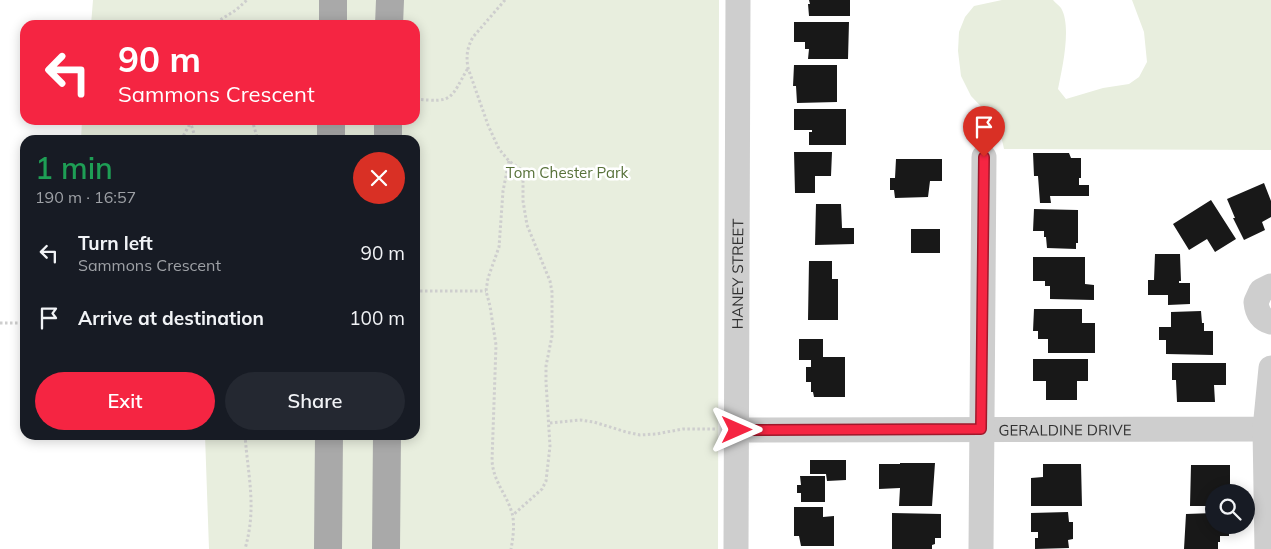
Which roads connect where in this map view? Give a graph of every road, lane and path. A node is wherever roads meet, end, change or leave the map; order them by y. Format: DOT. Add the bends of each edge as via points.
graph roads {
  1 [pos="247,0"];
  2 [pos="333,0"];
  3 [pos="390,0"];
  4 [pos="505,0"];
  5 [pos="738,0"];
  6 [pos="220,20"];
  7 [pos="332,20"];
  8 [pos="389,20"];
  9 [pos="468,68"];
  10 [pos="420,99"];
  11 [pos="984,157"];
  12 [pos="509,161"];
  13 [pos="1271,286"];
  14 [pos="420,291"];
  15 [pos="486,291"];
  16 [pos="1271,322"];
  17 [pos="0,323"];
  18 [pos="20,324"];
  19 [pos="1271,368"];
  20 [pos="550,423"];
  21 [pos="1268,427"];
  22 [pos="981,429"];
  23 [pos="737,430"];
  24 [pos="245,440"];
  25 [pos="329,440"];
  26 [pos="386,440"];
  27 [pos="513,515"];
  28 [pos="245,549"];
  29 [pos="328,549"];
  30 [pos="386,549"];
  31 [pos="512,549"];
  32 [pos="736,549"];
  33 [pos="981,549"];
  34 [pos="1267,549"];
  1 -- 6 [label="path"];
  2 -- 7 [label="main road"];
  3 -- 8 [label="main road"];
  4 -- 9 [label="path" via="469,44"];
  5 -- 23 [label="street, HANEY STREET"];
  9 -- 10 [label="path" via="448,98 439,101"];
  9 -- 12 [label="path" via="493,138"];
  11 -- 22 [label="street"];
  12 -- 15 [label="path" via="499,247"];
  12 -- 20 [label="path" via="523,171 527,225 552,292 552,336 546,366"];
  13 -- 16 [label="street" via="1261,291 1256,302 1259,314"];
  14 -- 15 [label="path"];
  15 -- 27 [label="path" via="496,345 493,473"];
  17 -- 18 [label="path"];
  19 -- 21 [label="street"];
  20 -- 23 [label="path" via="580,420 640,435 700,428"];
  20 -- 27 [label="path" via="546,481 536,495"];
  21 -- 22 [label="street, GERALDINE DRIVE"];
  21 -- 34 [label="street"];
  22 -- 23 [label="street, GERALDINE DRIVE"];
  22 -- 33 [label="street"];
  23 -- 32 [label="street, HANEY STREET"];
  24 -- 28 [label="path" via="252,519"];
  25 -- 29 [label="main road"];
  26 -- 30 [label="main road"];
  27 -- 31 [label="path"];
}
